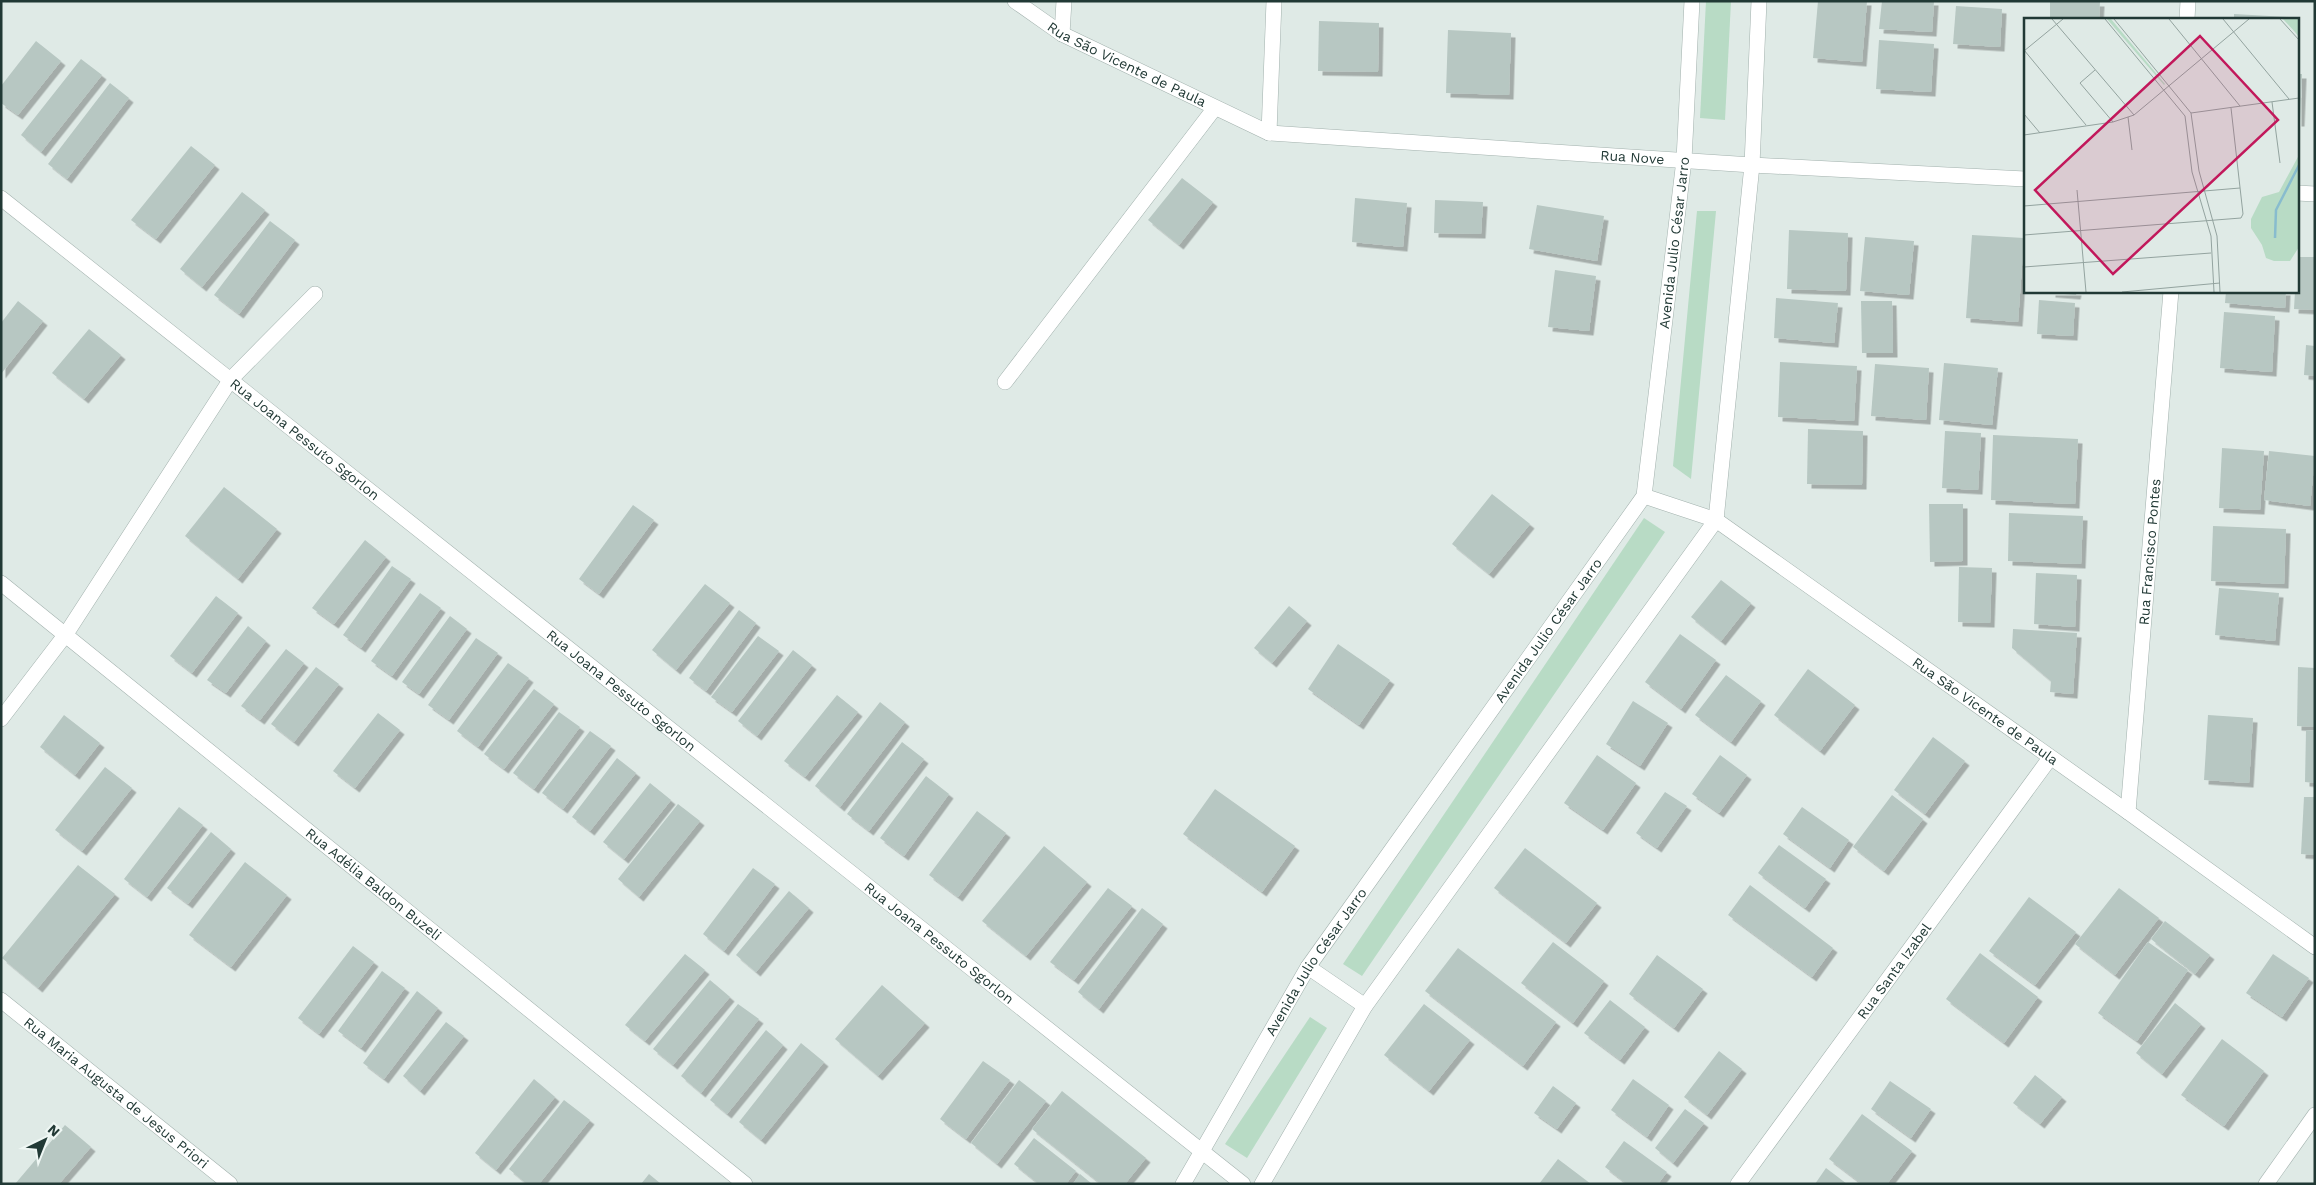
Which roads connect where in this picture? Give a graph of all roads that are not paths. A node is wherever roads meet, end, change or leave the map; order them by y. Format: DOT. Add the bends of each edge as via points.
graph roads {
  1 [pos="1015,1"];
  2 [pos="1064,1"];
  3 [pos="1274,1"];
  4 [pos="1692,1"];
  5 [pos="1760,1"];
  6 [pos="2188,1"];
  7 [pos="2187,18"];
  8 [pos="1062,34"];
  9 [pos="1214,109"];
  10 [pos="1269,133"];
  11 [pos="1684,160"];
  12 [pos="1752,165"];
  13 [pos="2024,179"];
  14 [pos="2298,193"];
  15 [pos="2315,194"];
  16 [pos="1,198"];
  17 [pos="2171,292"];
  18 [pos="315,294"];
  19 [pos="230,380"];
  20 [pos="1005,382"];
  21 [pos="1644,496"];
  22 [pos="1716,520"];
  23 [pos="1,583"];
  24 [pos="66,634"];
  25 [pos="1,719"];
  26 [pos="2050,758"];
  27 [pos="2128,812"];
  28 [pos="2315,947"];
  29 [pos="1308,967"];
  30 [pos="1,1000"];
  31 [pos="1365,1006"];
  32 [pos="2315,1115"];
  33 [pos="1200,1151"];
  34 [pos="230,1184"];
  35 [pos="745,1184"];
  36 [pos="1183,1184"];
  37 [pos="1243,1184"];
  38 [pos="1262,1184"];
  39 [pos="1738,1184"];
  40 [pos="2266,1184"];
  1 -- 8 [label="street, Rua São Vicente de Paula"];
  2 -- 8 [label="street"];
  3 -- 10 [label="street"];
  4 -- 11 [label="street, Avenida Julio César Jarro"];
  5 -- 12 [label="street"];
  6 -- 7 [label="street"];
  8 -- 9 [label="street, Rua São Vicente de Paula"];
  9 -- 10 [label="street, Rua São Vicente de Paula"];
  9 -- 20 [label="street"];
  10 -- 11 [label="street, Rua Nove"];
  11 -- 12 [label="street, Rua Nove"];
  11 -- 21 [label="street, Avenida Julio César Jarro"];
  12 -- 13 [label="street, Rua Nove"];
  12 -- 22 [label="street"];
  14 -- 15 [label="street"];
  16 -- 19 [label="street, Rua Joana Pessuto Sgorlon"];
  17 -- 27 [label="street, Rua Francisco Pontes"];
  18 -- 19 [label="street"];
  19 -- 24 [label="street"];
  19 -- 33 [label="street, Rua Joana Pessuto Sgorlon"];
  21 -- 22 [label="street, Rua São Vicente de Paula"];
  21 -- 29 [label="street, Avenida Julio César Jarro"];
  22 -- 26 [label="street, Rua São Vicente de Paula"];
  22 -- 31 [label="street"];
  23 -- 24 [label="street, Rua Adélia Baldon Buzeli"];
  24 -- 25 [label="street"];
  24 -- 35 [label="street, Rua Adélia Baldon Buzeli"];
  26 -- 27 [label="street, Rua São Vicente de Paula"];
  26 -- 39 [label="street, Rua Santa Izabel"];
  27 -- 28 [label="street, Rua São Vicente de Paula"];
  29 -- 31 [label="street"];
  29 -- 33 [label="street, Avenida Julio César Jarro"];
  30 -- 34 [label="street, Rua Maria Augusta de Jesus Priori"];
  31 -- 38 [label="street"];
  32 -- 40 [label="street"];
  33 -- 36 [label="street, Avenida Julio César Jarro"];
  33 -- 37 [label="street, Rua Joana Pessuto Sgorlon"];
}
